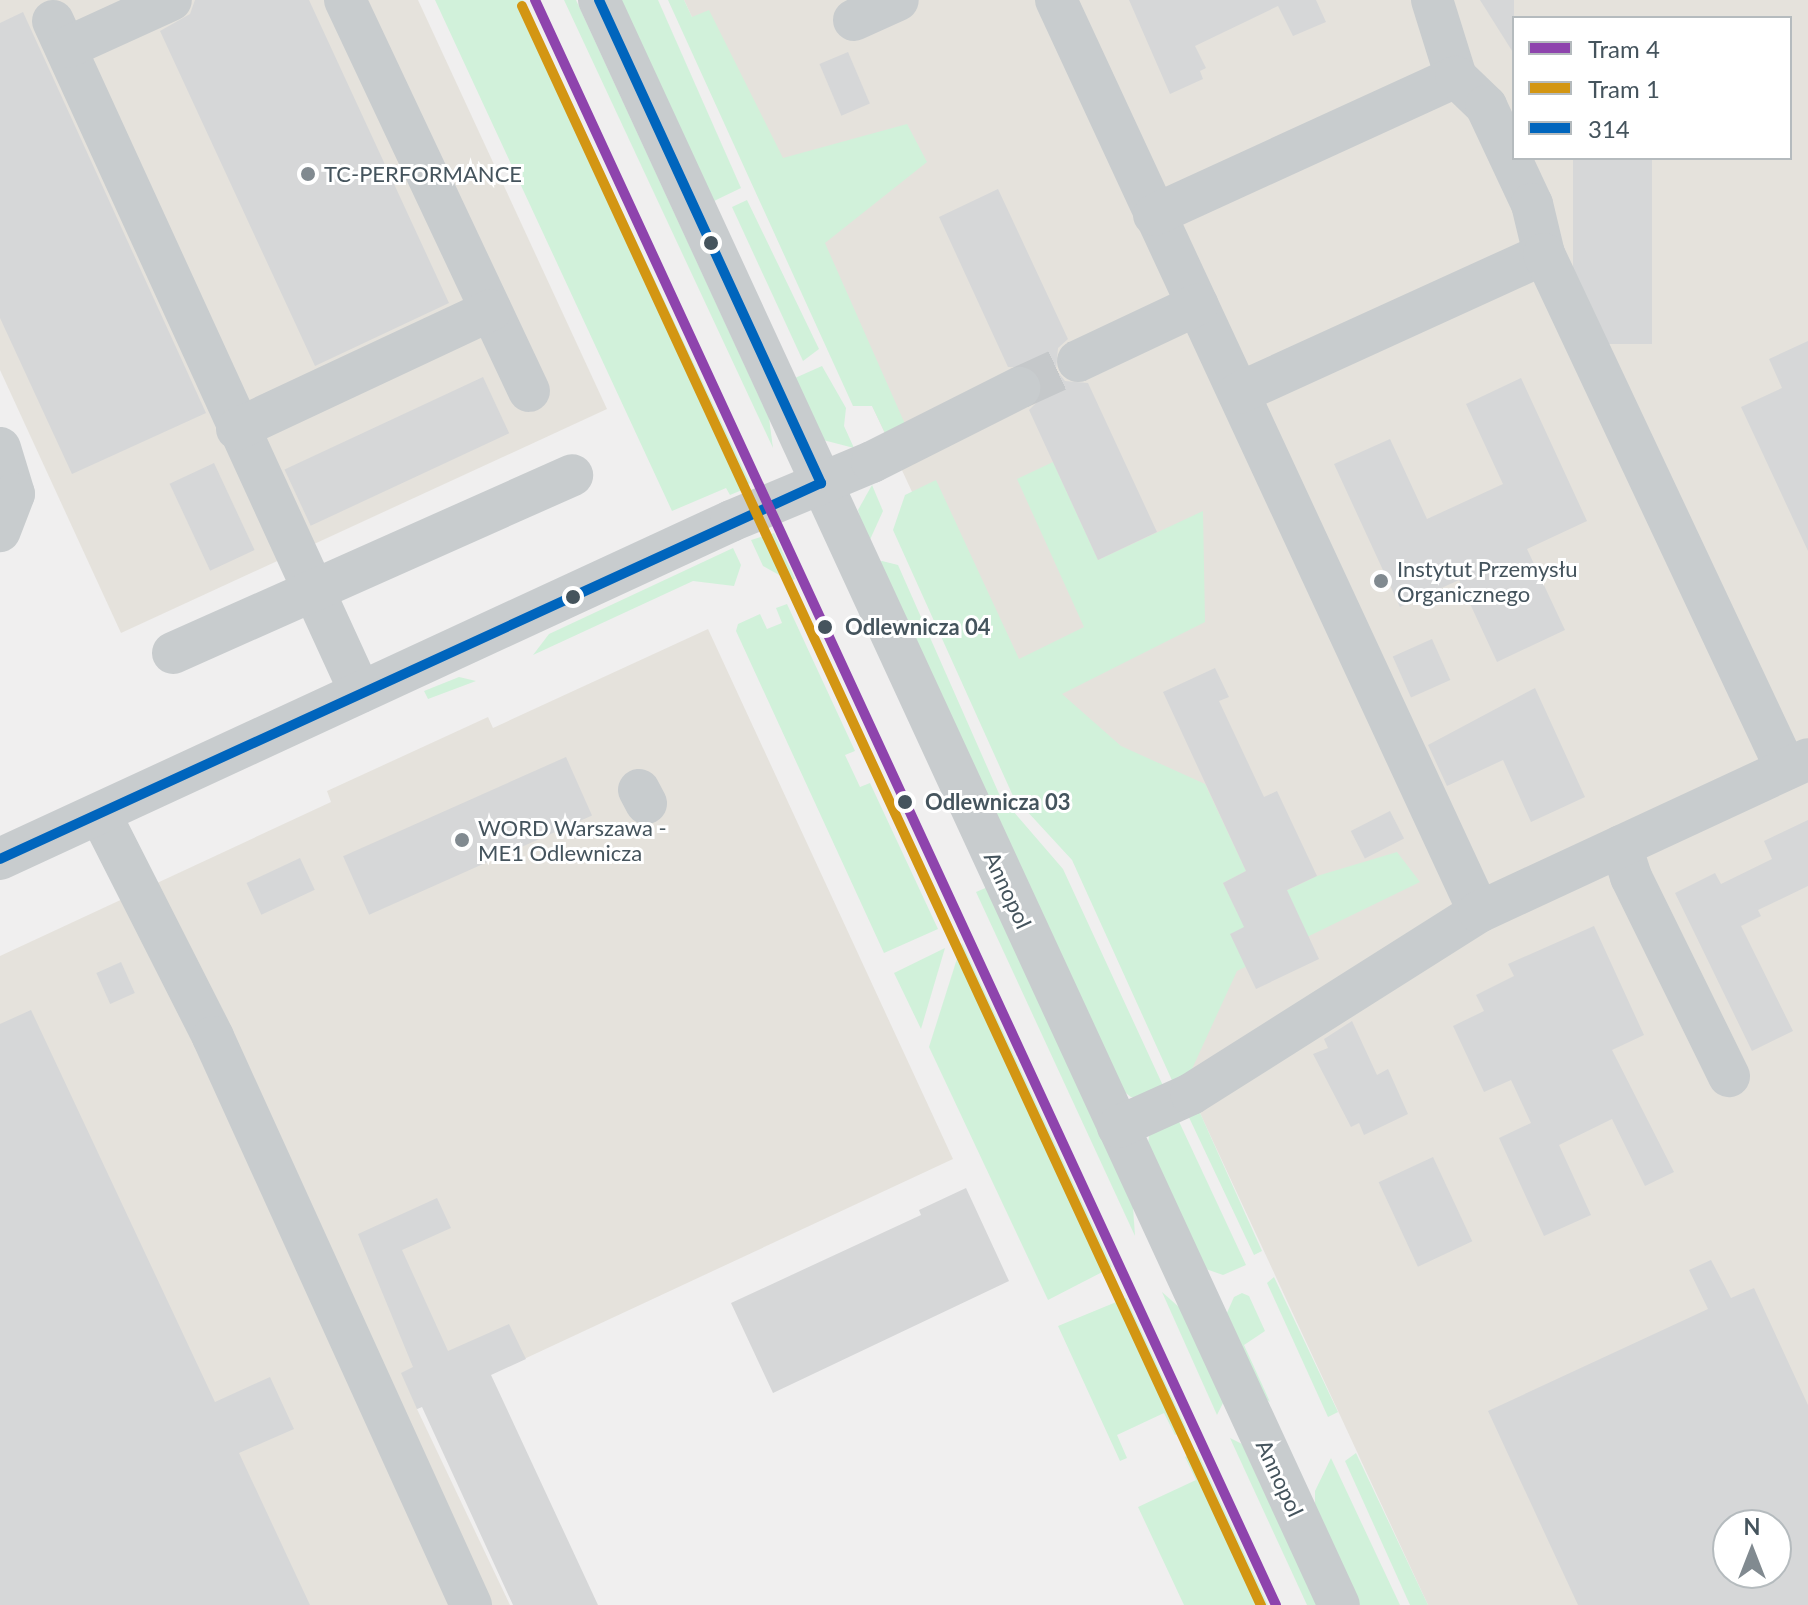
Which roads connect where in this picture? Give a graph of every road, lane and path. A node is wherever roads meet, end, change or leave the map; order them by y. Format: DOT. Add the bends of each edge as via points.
graph roads {
  1 [pos="171,0"];
  2 [pos="345,0"];
  3 [pos="599,0"];
  4 [pos="898,0"];
  5 [pos="1056,0"];
  6 [pos="1432,0"];
  7 [pos="854,20"];
  8 [pos="1456,77"];
  9 [pos="1154,215"];
  10 [pos="1544,254"];
  11 [pos="1197,305"];
  12 [pos="491,310"];
  13 [pos="1078,361"];
  14 [pos="1019,388"];
  15 [pos="529,391"];
  16 [pos="1239,393"];
  17 [pos="237,429"];
  18 [pos="0,448"];
  19 [pos="572,475"];
  20 [pos="821,483"];
  21 [pos="0,531"];
  22 [pos="312,592"];
  23 [pos="173,653"];
  24 [pos="360,692"];
  25 [pos="1797,764"];
  26 [pos="100,814"];
  27 [pos="1621,846"];
  28 [pos="0,859"];
  29 [pos="1479,912"];
  30 [pos="1729,1076"];
  31 [pos="1118,1127"];
  32 [pos="471,1605"];
  33 [pos="1339,1605"];
  1 -- 17 [label="street" via="60,34"];
  2 -- 12 [label="street"];
  3 -- 20 [label="street, Annopol"];
  4 -- 7 [label="street"];
  5 -- 9 [label="street"];
  6 -- 8 [label="street"];
  8 -- 9 [label="street"];
  8 -- 10 [label="street" via="1486,106 1532,204"];
  9 -- 11 [label="street"];
  10 -- 16 [label="street"];
  10 -- 25 [label="street"];
  11 -- 13 [label="street"];
  11 -- 16 [label="street"];
  12 -- 15 [label="street"];
  12 -- 17 [label="street"];
  14 -- 20 [label="street"];
  16 -- 29 [label="street"];
  17 -- 22 [label="street"];
  18 -- 21 [label="street" via="14,494"];
  19 -- 22 [label="street"];
  20 -- 24 [label="street"];
  20 -- 31 [label="street, Annopol"];
  22 -- 23 [label="street"];
  22 -- 24 [label="street"];
  24 -- 26 [label="street"];
  25 -- 27 [label="street"];
  26 -- 28 [label="street"];
  26 -- 32 [label="street" via="213,1037"];
  27 -- 29 [label="street"];
  27 -- 30 [label="street" via="1631,877"];
  29 -- 31 [label="street" via="1204,1086"];
  31 -- 33 [label="street, Annopol"];
}
